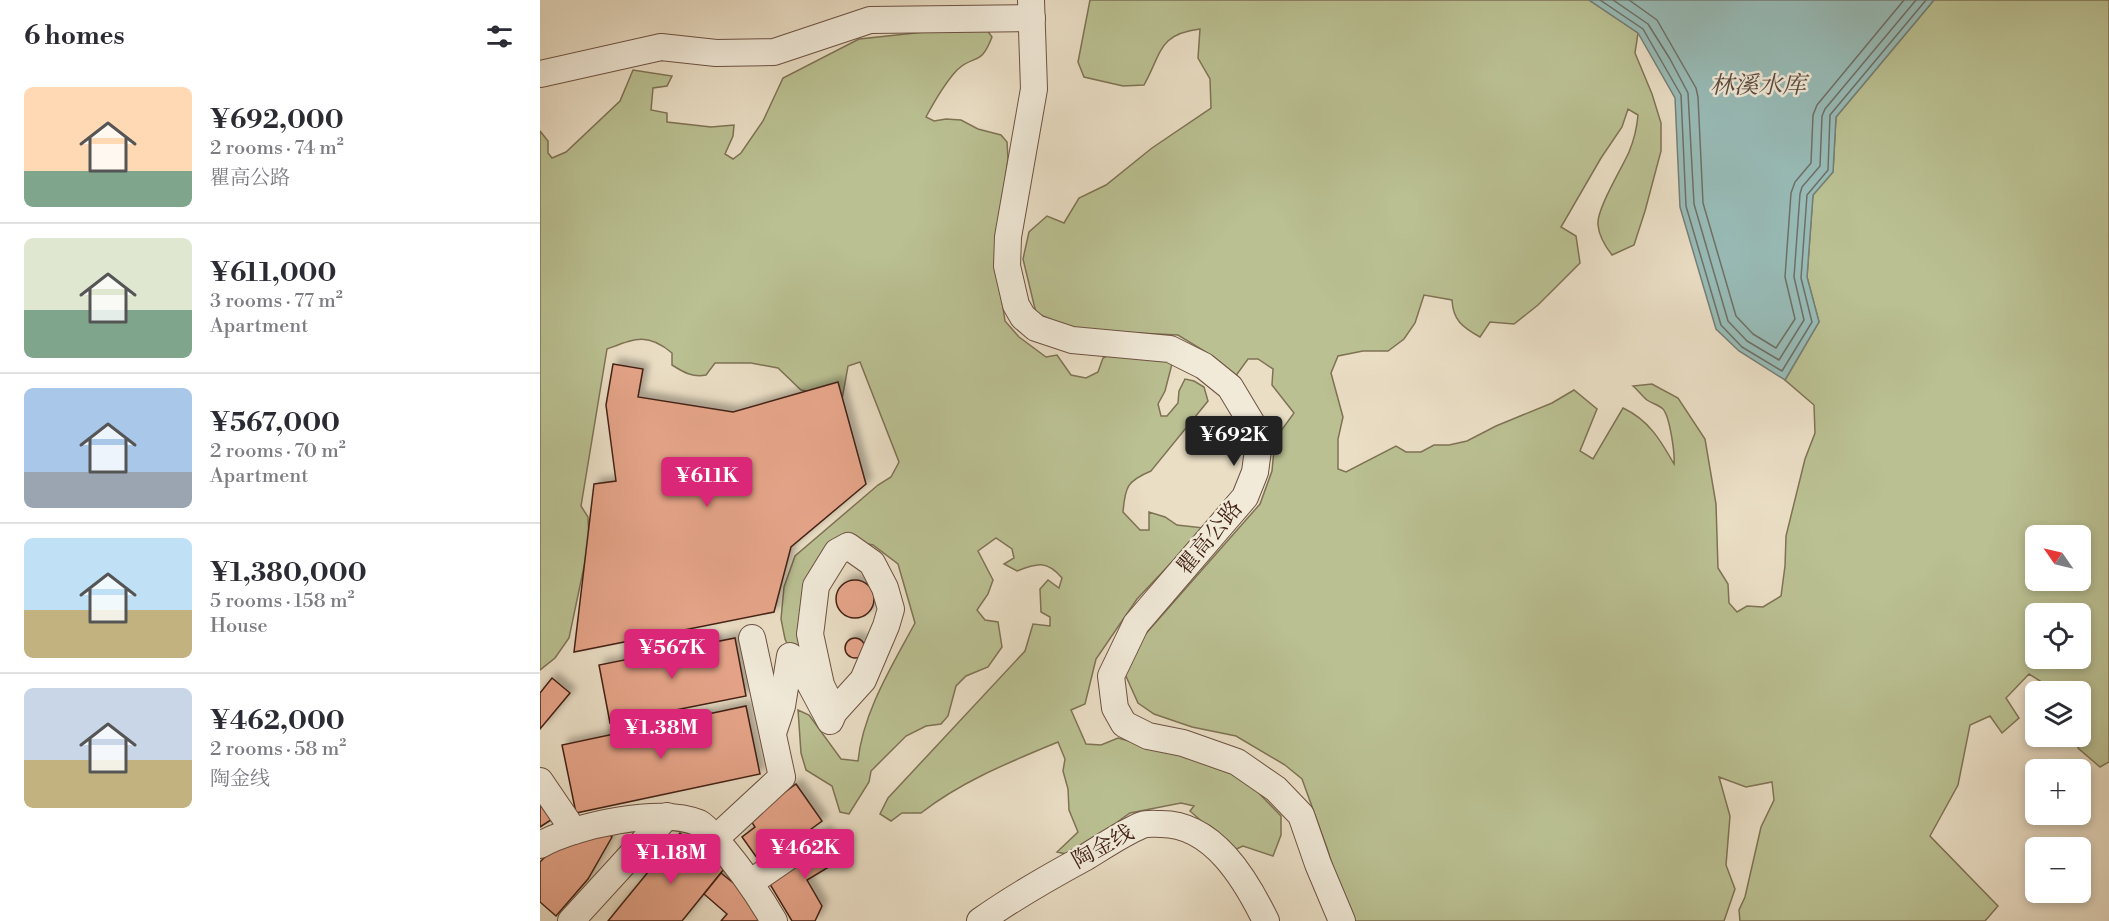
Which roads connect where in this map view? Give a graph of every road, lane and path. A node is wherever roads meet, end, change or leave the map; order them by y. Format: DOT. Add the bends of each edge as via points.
graph roads {
  1 [pos="1032,9"];
  2 [pos="540,74"];
  3 [pos="752,638"];
  4 [pos="834,712"];
  5 [pos="773,733"];
  6 [pos="540,781"];
  7 [pos="667,816"];
  8 [pos="574,831"];
  9 [pos="715,839"];
  10 [pos="540,845"];
  11 [pos="795,852"];
  12 [pos="750,883"];
  13 [pos="571,921"];
  14 [pos="774,921"];
  15 [pos="980,921"];
  16 [pos="1266,921"];
  17 [pos="1342,921"];
  1 -- 2 [label="street" via="870,20 774,52 717,53 661,47"];
  1 -- 17 [label="street, 瞿高公路" via="1034,89 1008,237 1007,266 1019,311 1036,328 1072,340 1170,349 1204,366 1230,387 1254,427 1258,450 1245,497 1136,624 1110,676 1115,708 1124,724 1148,736 1183,743 1237,762 1276,789 1301,815"];
  3 -- 5 [label="street"];
  4 -- 4 [label="street" via="863,680 891,609 872,563 848,546 837,552 816,586 810,634 820,685"];
  4 -- 5 [label="street" via="830,721 799,663 790,656"];
  5 -- 9 [label="street" via="782,777"];
  6 -- 8 [label="street"];
  7 -- 8 [label="street"];
  7 -- 9 [label="street" via="701,824"];
  7 -- 13 [label="street"];
  8 -- 10 [label="street"];
  9 -- 12 [label="street"];
  11 -- 12 [label="street"];
  12 -- 14 [label="street"];
  15 -- 16 [label="street, 陶金线" via="1022,891 1144,824 1169,824 1205,837 1252,892"];
}
